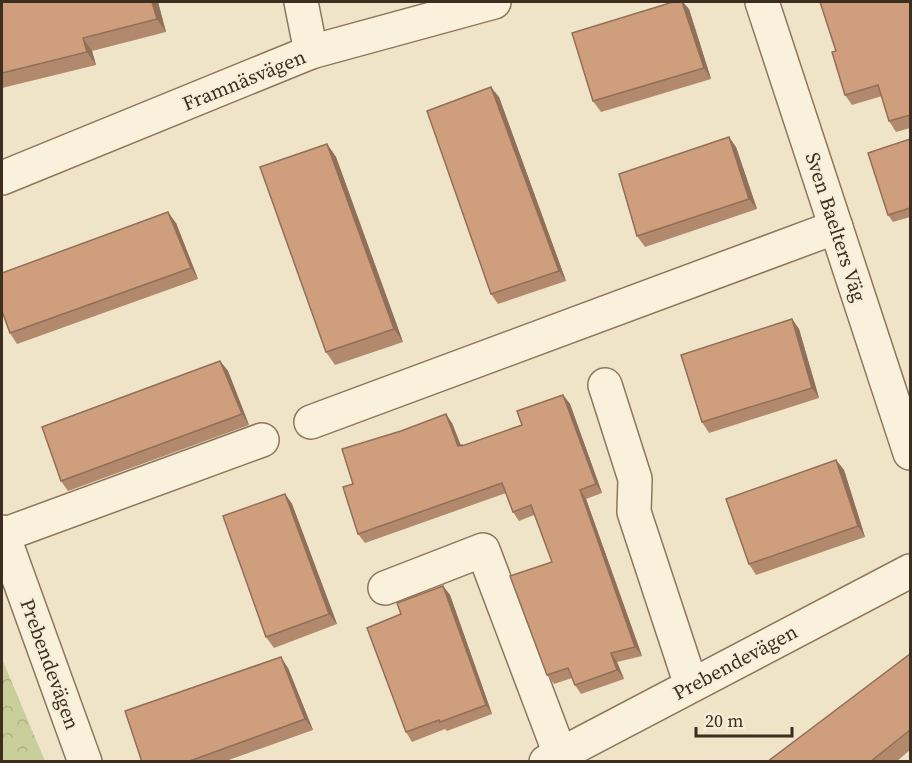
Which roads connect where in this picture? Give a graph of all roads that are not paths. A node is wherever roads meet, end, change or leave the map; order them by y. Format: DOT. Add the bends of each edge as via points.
graph roads {
  1 [pos="301,2"];
  2 [pos="494,2"];
  3 [pos="762,2"];
  4 [pos="311,52"];
  5 [pos="2,178"];
  6 [pos="836,227"];
  7 [pos="605,385"];
  8 [pos="311,422"];
  9 [pos="262,440"];
  10 [pos="910,453"];
  11 [pos="2,533"];
  12 [pos="910,571"];
  13 [pos="385,588"];
  14 [pos="691,686"];
  15 [pos="553,758"];
  16 [pos="86,762"];
  1 -- 4 [label="street"];
  2 -- 4 [label="street, Framnäsvägen"];
  3 -- 6 [label="street, Sven Baelters Väg"];
  4 -- 5 [label="street, Framnäsvägen"];
  6 -- 8 [label="street"];
  6 -- 10 [label="street, Sven Baelters Väg"];
  7 -- 14 [label="street" via="635,479 634,512"];
  9 -- 11 [label="street"];
  11 -- 16 [label="street, Prebendevägen"];
  12 -- 14 [label="street, Prebendevägen"];
  13 -- 15 [label="street, Prebendevägen" via="483,550"];
  14 -- 15 [label="street, Prebendevägen"];
}
